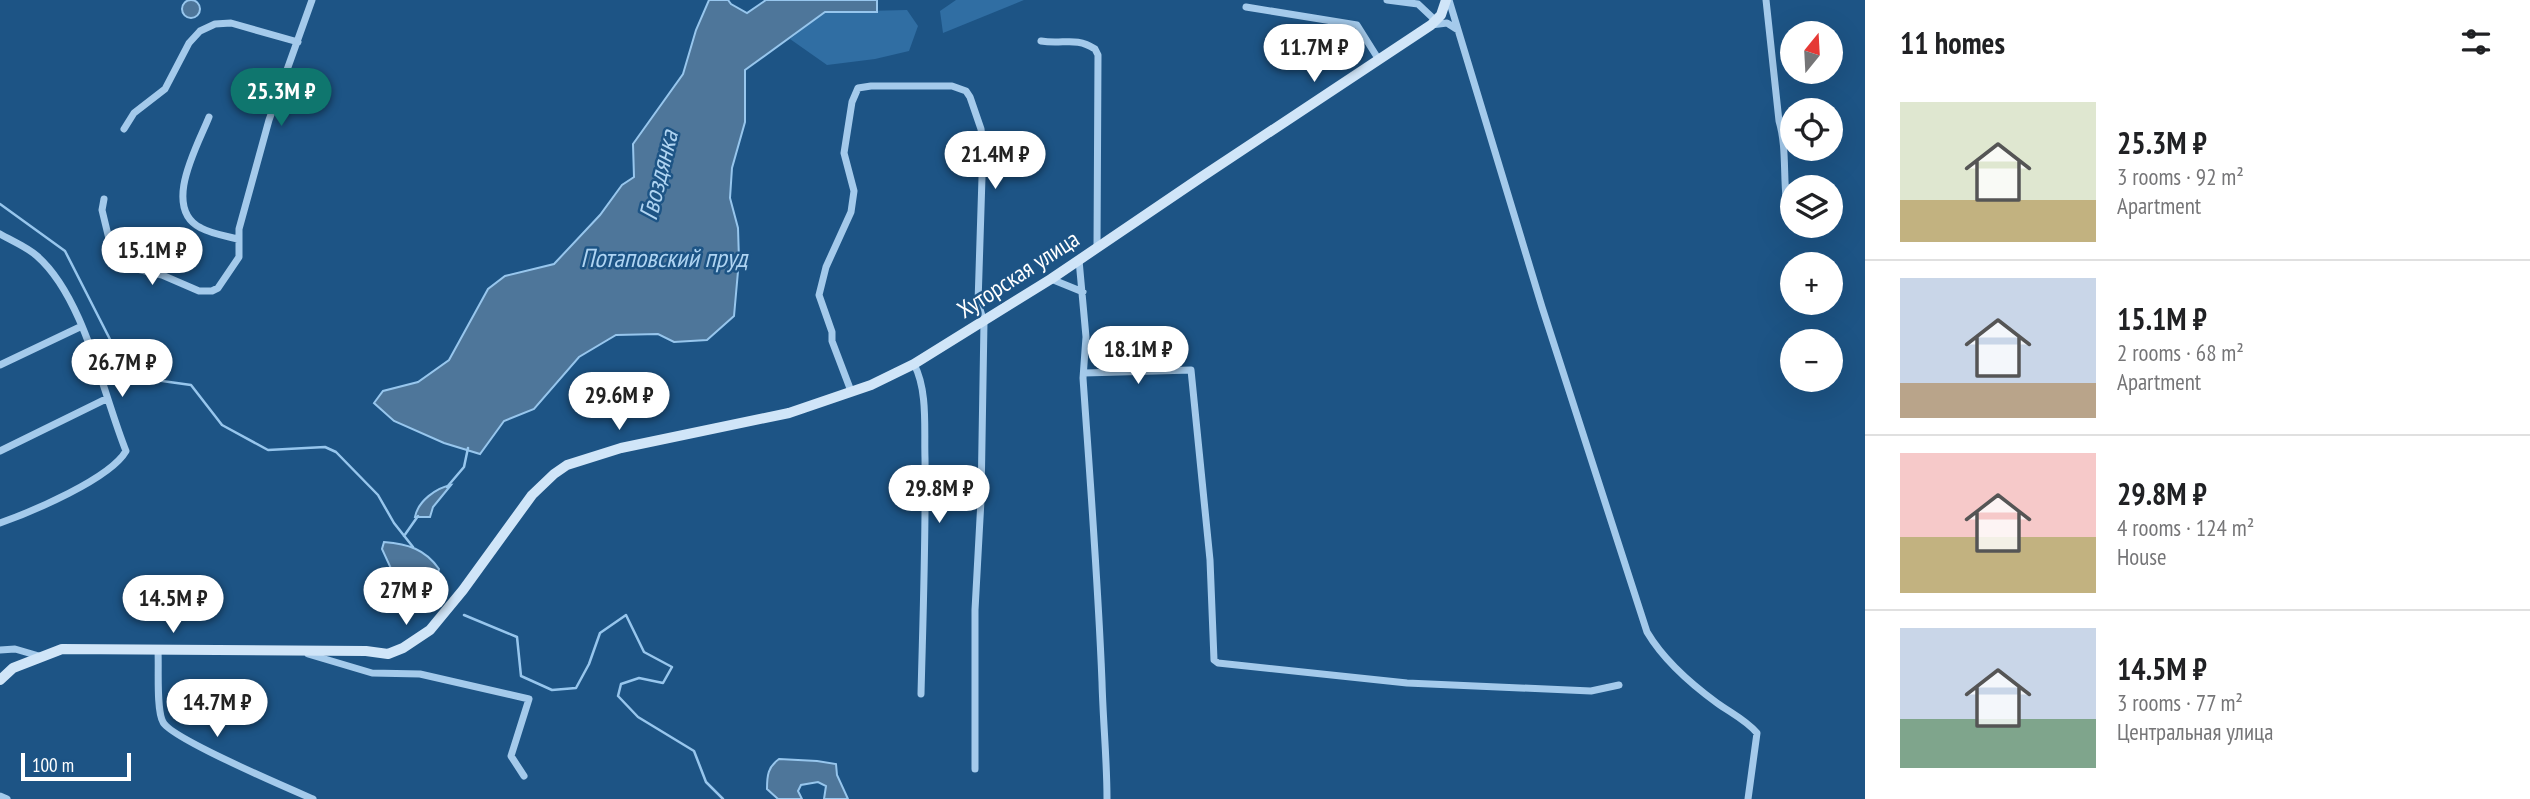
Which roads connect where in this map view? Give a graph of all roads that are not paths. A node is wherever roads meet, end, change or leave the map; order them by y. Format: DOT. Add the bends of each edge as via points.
graph roads {
  1 [pos="312,0"];
  2 [pos="1387,0"];
  3 [pos="1447,0"];
  4 [pos="1766,0"];
  5 [pos="1246,7"];
  6 [pos="1433,23"];
  7 [pos="1458,30"];
  8 [pos="1041,41"];
  9 [pos="298,42"];
  10 [pos="1379,60"];
  11 [pos="209,117"];
  12 [pos="124,129"];
  13 [pos="1786,175"];
  14 [pos="104,199"];
  15 [pos="1,234"];
  16 [pos="238,239"];
  17 [pos="1097,247"];
  18 [pos="1079,260"];
  19 [pos="1051,279"];
  20 [pos="1083,292"];
  21 [pos="984,322"];
  22 [pos="82,326"];
  23 [pos="914,364"];
  24 [pos="0,365"];
  25 [pos="1084,373"];
  26 [pos="851,391"];
  27 [pos="106,399"];
  28 [pos="0,451"];
  29 [pos="0,523"];
  30 [pos="0,650"];
  31 [pos="300,651"];
  32 [pos="158,652"];
  33 [pos="39,656"];
  34 [pos="0,680"];
  35 [pos="1619,685"];
  36 [pos="921,694"];
  37 [pos="975,769"];
  38 [pos="524,776"];
  39 [pos="0,796"];
  40 [pos="7,799"];
  41 [pos="313,799"];
  42 [pos="1107,799"];
  43 [pos="1748,799"];
  1 -- 9 [label="street"];
  2 -- 6 [label="street" via="1418,5"];
  3 -- 6 [label="main road"];
  3 -- 7 [label="street"];
  4 -- 13 [label="street"];
  5 -- 10 [label="street" via="1357,26"];
  6 -- 7 [label="street" via="1447,23"];
  6 -- 10 [label="main road, Хуторская улица"];
  7 -- 43 [label="street" via="1647,632 1692,683 1757,733"];
  8 -- 17 [label="street" via="1077,40 1098,55"];
  9 -- 12 [label="street" via="231,23 200,31 165,89 134,113"];
  9 -- 16 [label="street" via="269,120"];
  10 -- 17 [label="main road, Хуторская улица"];
  11 -- 16 [label="street" via="185,177 184,206 202,229"];
  14 -- 16 [label="street" via="102,210 110,239 133,268 199,291 212,291 224,282 239,257"];
  15 -- 22 [label="street" via="38,257 61,285"];
  17 -- 18 [label="main road, Хуторская улица"];
  18 -- 19 [label="main road, Хуторская улица"];
  18 -- 20 [label="street"];
  19 -- 20 [label="street"];
  19 -- 21 [label="main road, Хуторская улица"];
  20 -- 25 [label="street"];
  21 -- 23 [label="main road, Хуторская улица"];
  21 -- 26 [label="street" via="978,303 983,146 970,97 952,86 859,88 852,102 844,153 855,191 819,295"];
  21 -- 37 [label="street"];
  22 -- 24 [label="street"];
  22 -- 27 [label="street"];
  23 -- 26 [label="main road, Хуторская улица"];
  23 -- 36 [label="street" via="920,377 924,423 926,510"];
  25 -- 35 [label="street" via="1191,370 1211,573 1214,660 1218,663 1407,683 1591,691"];
  25 -- 42 [label="street"];
  26 -- 31 [label="main road, Хуторская улица" via="789,413 621,448 567,465 532,495 448,610 418,639 388,653"];
  27 -- 28 [label="street"];
  27 -- 29 [label="street" via="126,451 121,460 32,512"];
  30 -- 33 [label="street"];
  31 -- 32 [label="main road, Хуторская улица"];
  31 -- 38 [label="street" via="372,673 420,674 529,699 511,756"];
  32 -- 33 [label="main road, Хуторская улица" via="83,648"];
  32 -- 41 [label="street" via="160,714 167,728"];
  33 -- 34 [label="main road, Хуторская улица"];
  39 -- 40 [label="street"];
}
